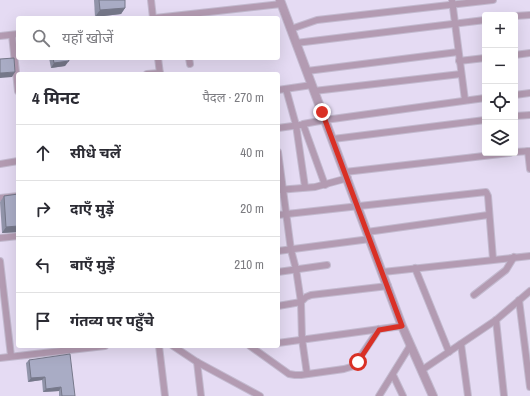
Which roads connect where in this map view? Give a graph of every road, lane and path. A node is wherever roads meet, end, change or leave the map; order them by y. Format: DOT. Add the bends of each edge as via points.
graph roads {
  1 [pos="151,0"];
  2 [pos="492,0"];
  3 [pos="280,2"];
  4 [pos="452,2"];
  5 [pos="530,15"];
  6 [pos="154,16"];
  7 [pos="184,16"];
  8 [pos="518,16"];
  9 [pos="482,20"];
  10 [pos="455,23"];
  11 [pos="291,29"];
  12 [pos="15,34"];
  13 [pos="0,36"];
  14 [pos="296,43"];
  15 [pos="16,52"];
  16 [pos="458,52"];
  17 [pos="530,53"];
  18 [pos="518,55"];
  19 [pos="482,58"];
  20 [pos="16,60"];
  21 [pos="158,60"];
  22 [pos="459,61"];
  23 [pos="307,71"];
  24 [pos="17,72"];
  25 [pos="160,72"];
  26 [pos="461,74"];
  27 [pos="313,88"];
  28 [pos="286,89"];
  29 [pos="280,90"];
  30 [pos="530,93"];
  31 [pos="518,95"];
  32 [pos="482,98"];
  33 [pos="465,100"];
  34 [pos="530,115"];
  35 [pos="518,116"];
  36 [pos="325,120"];
  37 [pos="482,120"];
  38 [pos="303,124"];
  39 [pos="296,126"];
  40 [pos="280,128"];
  41 [pos="333,139"];
  42 [pos="529,151"];
  43 [pos="518,152"];
  44 [pos="488,156"];
  45 [pos="16,161"];
  46 [pos="0,164"];
  47 [pos="530,168"];
  48 [pos="346,175"];
  49 [pos="280,177"];
  50 [pos="325,185"];
  51 [pos="305,187"];
  52 [pos="281,189"];
  53 [pos="16,196"];
  54 [pos="0,198"];
  55 [pos="358,206"];
  56 [pos="286,214"];
  57 [pos="280,215"];
  58 [pos="488,216"];
  59 [pos="16,236"];
  60 [pos="369,236"];
  61 [pos="0,238"];
  62 [pos="291,250"];
  63 [pos="280,251"];
  64 [pos="530,256"];
  65 [pos="514,257"];
  66 [pos="493,259"];
  67 [pos="0,261"];
  68 [pos="327,265"];
  69 [pos="415,268"];
  70 [pos="296,269"];
  71 [pos="280,272"];
  72 [pos="383,272"];
  73 [pos="388,286"];
  74 [pos="530,291"];
  75 [pos="474,295"];
  76 [pos="520,300"];
  77 [pos="301,302"];
  78 [pos="280,306"];
  79 [pos="496,320"];
  80 [pos="402,326"];
  81 [pos="379,330"];
  82 [pos="302,339"];
  83 [pos="280,343"];
  84 [pos="461,344"];
  85 [pos="410,346"];
  86 [pos="63,348"];
  87 [pos="159,348"];
  88 [pos="176,348"];
  89 [pos="253,348"];
  90 [pos="42,349"];
  91 [pos="449,352"];
  92 [pos="11,356"];
  93 [pos="0,358"];
  94 [pos="198,362"];
  95 [pos="422,370"];
  96 [pos="307,374"];
  97 [pos="393,375"];
  98 [pos="530,387"];
  99 [pos="258,395"];
  100 [pos="165,396"];
  101 [pos="201,396"];
  102 [pos="379,396"];
  103 [pos="403,396"];
  104 [pos="433,396"];
  105 [pos="468,396"];
  106 [pos="504,396"];
  1 -- 6 [label="street"];
  2 -- 4 [label="street"];
  3 -- 7 [label="street"];
  3 -- 11 [label="street"];
  4 -- 10 [label="street"];
  4 -- 11 [label="street" via="317,20"];
  5 -- 8 [label="street"];
  9 -- 10 [label="street"];
  10 -- 14 [label="street"];
  10 -- 16 [label="street"];
  11 -- 14 [label="street"];
  12 -- 13 [label="street"];
  12 -- 15 [label="street"];
  14 -- 23 [label="street"];
  16 -- 22 [label="street"];
  16 -- 23 [label="street"];
  17 -- 18 [label="street"];
  19 -- 22 [label="street"];
  20 -- 24 [label="street"];
  21 -- 25 [label="street"];
  22 -- 26 [label="street"];
  23 -- 27 [label="street"];
  26 -- 27 [label="street"];
  26 -- 33 [label="street"];
  27 -- 28 [label="street"];
  27 -- 36 [label="street"];
  28 -- 29 [label="street"];
  28 -- 39 [label="street"];
  30 -- 31 [label="street"];
  32 -- 33 [label="street"];
  33 -- 36 [label="street"];
  34 -- 35 [label="street"];
  36 -- 38 [label="street"];
  36 -- 41 [label="street"];
  37 -- 41 [label="street"];
  38 -- 39 [label="street"];
  38 -- 50 [label="street"];
  39 -- 40 [label="street"];
  39 -- 51 [label="street"];
  41 -- 48 [label="street"];
  42 -- 43 [label="street"];
  42 -- 47 [label="street"];
  44 -- 48 [label="street"];
  45 -- 46 [label="street"];
  48 -- 50 [label="street"];
  48 -- 55 [label="street"];
  49 -- 52 [label="street"];
  50 -- 51 [label="street"];
  51 -- 52 [label="street"];
  52 -- 56 [label="street"];
  53 -- 54 [label="street"];
  55 -- 56 [label="street"];
  55 -- 58 [label="street" via="486,192"];
  55 -- 60 [label="street"];
  56 -- 57 [label="street"];
  56 -- 62 [label="street"];
  58 -- 60 [label="street"];
  58 -- 66 [label="street"];
  59 -- 61 [label="street"];
  60 -- 62 [label="street"];
  60 -- 72 [label="street"];
  62 -- 63 [label="street"];
  62 -- 70 [label="street"];
  64 -- 65 [label="street"];
  65 -- 66 [label="street"];
  65 -- 75 [label="street" via="506,270"];
  66 -- 69 [label="street"];
  67 -- 92 [label="street"];
  68 -- 70 [label="street"];
  69 -- 72 [label="street"];
  69 -- 91 [label="street"];
  70 -- 71 [label="street"];
  70 -- 77 [label="street"];
  72 -- 73 [label="street"];
  73 -- 77 [label="street" via="311,295"];
  73 -- 80 [label="street"];
  74 -- 76 [label="street"];
  76 -- 79 [label="street"];
  76 -- 98 [label="street"];
  77 -- 78 [label="street"];
  77 -- 82 [label="street"];
  79 -- 84 [label="street"];
  79 -- 106 [label="street"];
  80 -- 81 [label="street"];
  80 -- 85 [label="street"];
  81 -- 82 [label="street"];
  81 -- 96 [label="street" via="354,366"];
  82 -- 83 [label="street"];
  82 -- 96 [label="street"];
  84 -- 91 [label="street"];
  84 -- 105 [label="street"];
  85 -- 95 [label="street"];
  85 -- 97 [label="street"];
  86 -- 90 [label="street"];
  87 -- 100 [label="street"];
  88 -- 94 [label="street"];
  89 -- 96 [label="street" via="288,374"];
  90 -- 92 [label="street"];
  91 -- 95 [label="street"];
  92 -- 93 [label="street"];
  94 -- 99 [label="street"];
  94 -- 101 [label="street"];
  95 -- 104 [label="street"];
  97 -- 102 [label="street"];
  97 -- 103 [label="street"];
}
